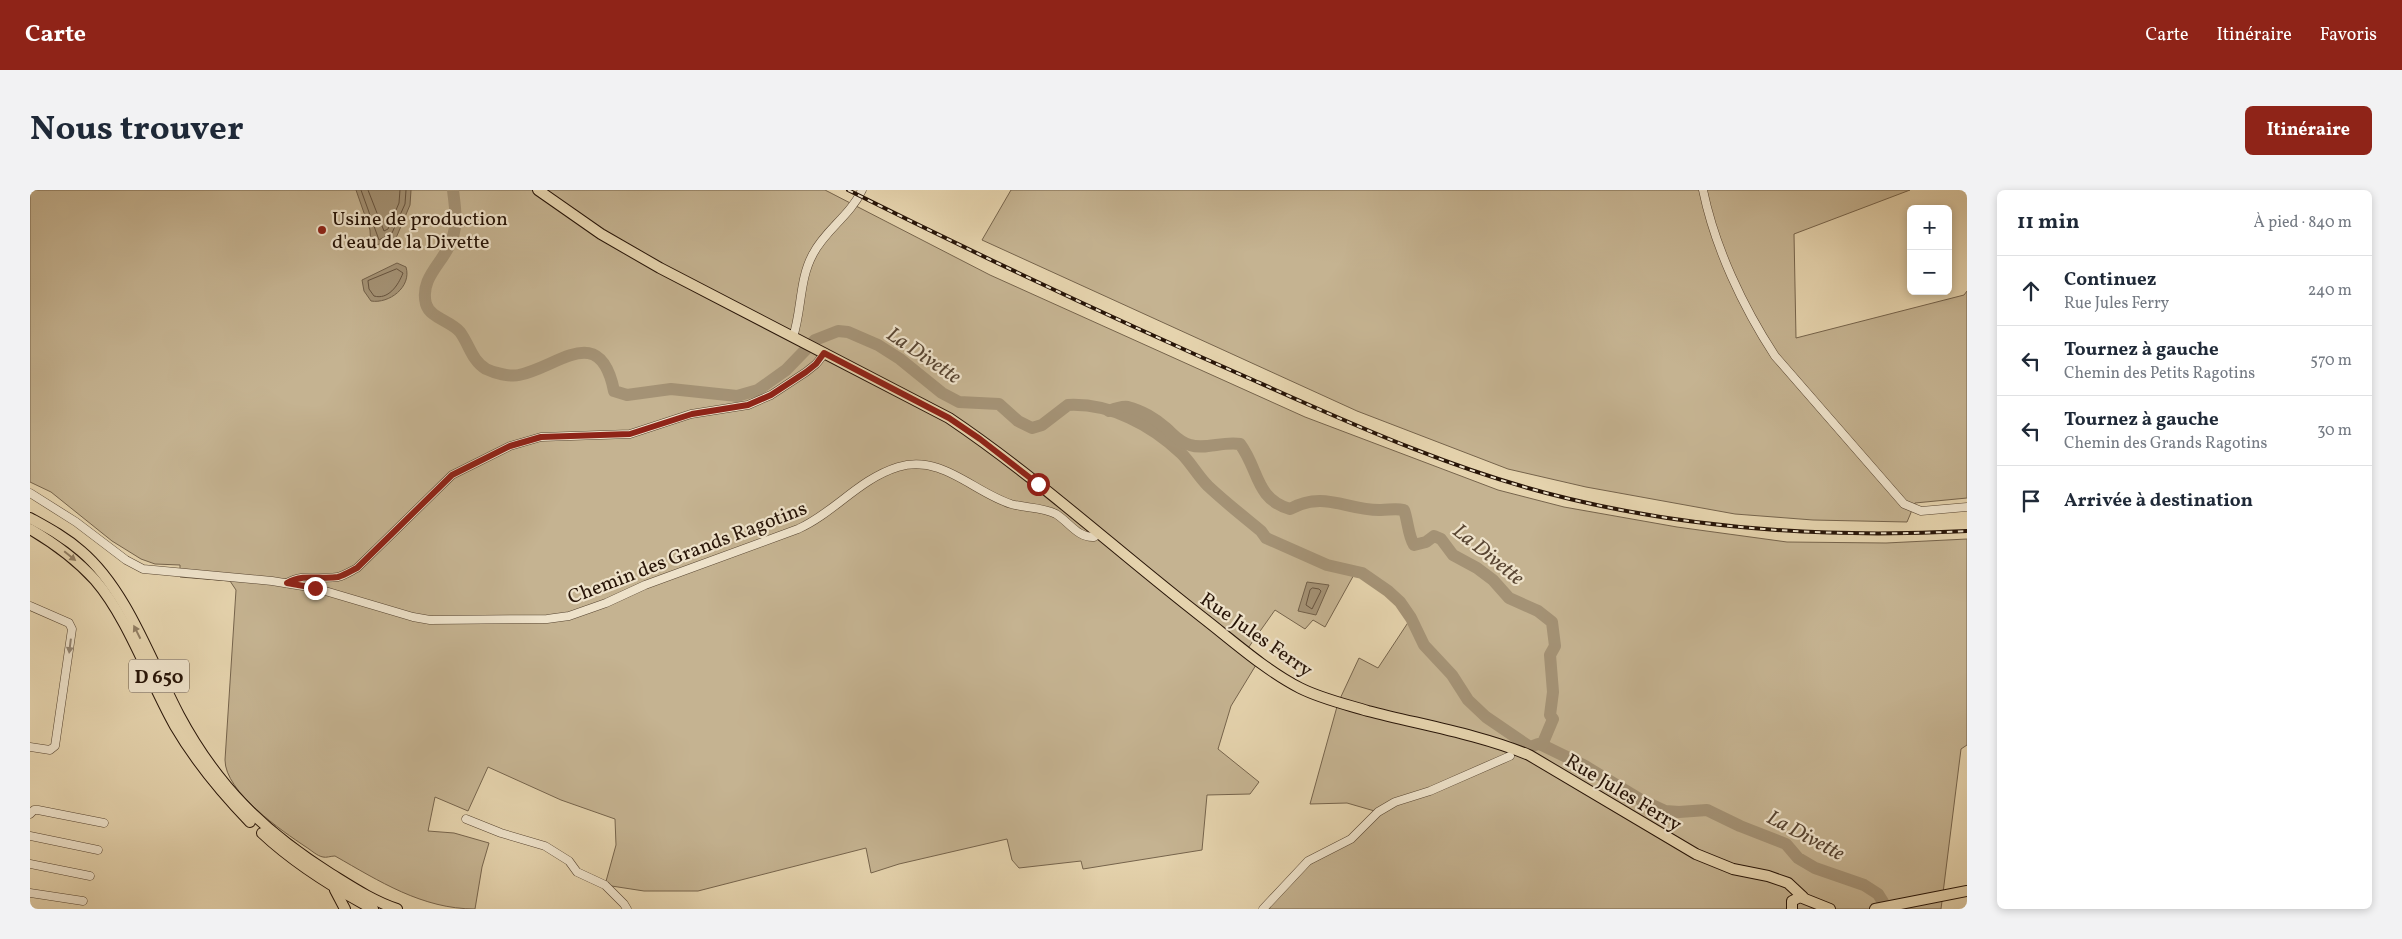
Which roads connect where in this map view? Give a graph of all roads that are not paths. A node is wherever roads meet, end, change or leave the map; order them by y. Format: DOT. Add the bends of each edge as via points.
graph roads {
  1 [pos="538,190"];
  2 [pos="862,190"];
  3 [pos="1703,190"];
  4 [pos="793,337"];
  5 [pos="821,351"];
  6 [pos="30,493"];
  7 [pos="1967,507"];
  8 [pos="30,518"];
  9 [pos="30,529"];
  10 [pos="1098,534"];
  11 [pos="287,583"];
  12 [pos="30,606"];
  13 [pos="30,747"];
  14 [pos="1510,756"];
  15 [pos="30,814"];
  16 [pos="466,819"];
  17 [pos="104,823"];
  18 [pos="30,836"];
  19 [pos="98,850"];
  20 [pos="30,864"];
  21 [pos="90,876"];
  22 [pos="332,885"];
  23 [pos="1967,891"];
  24 [pos="30,893"];
  25 [pos="357,900"];
  26 [pos="83,901"];
  27 [pos="1798,905"];
  28 [pos="1880,908"];
  29 [pos="346,909"];
  30 [pos="373,909"];
  31 [pos="397,909"];
  32 [pos="627,909"];
  33 [pos="1263,909"];
  34 [pos="1824,909"];
  35 [pos="1830,909"];
  1 -- 4 [label="main road, Rue Jules Ferry" via="622,246"];
  2 -- 4 [label="street" via="847,215 810,258"];
  3 -- 7 [label="street" via="1724,259 1761,335 1775,356 1904,504 1922,511"];
  4 -- 5 [label="main road, Rue Jules Ferry"];
  5 -- 10 [label="main road, Rue Jules Ferry" via="949,418 995,450"];
  5 -- 11 [label="street" via="816,364 806,372 771,395 748,405 692,414 630,434 541,437 510,446 452,475 357,568 340,576 308,576"];
  6 -- 11 [label="street" via="143,569"];
  25 -- 8 [label="main road, D 650, one-way" via="275,836 232,793 195,744 111,585 81,551 58,533"];
  9 -- 22 [label="main road, D 650, one-way" via="56,544 96,582 113,606 181,735 225,796 274,844"];
  10 -- 11 [label="street, Chemin des Grands Ragotins" via="1088,538 1055,514 1010,504 940,468 916,464 897,468 853,490 817,520 798,529 569,616 430,620 326,590"];
  10 -- 27 [label="main road, Rue Jules Ferry" via="1238,645 1298,687 1338,703 1529,755 1696,854 1734,869 1788,883"];
  12 -- 13 [label="street, one-way" via="69,623 72,629 55,746 50,750"];
  14 -- 33 [label="street" via="1430,791 1395,802 1378,812 1350,839 1308,861"];
  15 -- 17 [label="street" via="38,810"];
  16 -- 32 [label="street" via="545,846 569,861 577,872 605,885"];
  18 -- 19 [label="street"];
  20 -- 21 [label="street"];
  22 -- 25 [label="main road, D 650"];
  22 -- 29 [label="main road"];
  23 -- 28 [label="main road"];
  24 -- 26 [label="street"];
  25 -- 29 [label="main road"];
  25 -- 30 [label="main road, D 650"];
  25 -- 31 [label="main road, D 650"];
  27 -- 34 [label="main road, Rue Jules Ferry"];
  34 -- 35 [label="main road, Rue Jules Ferry"];
}
